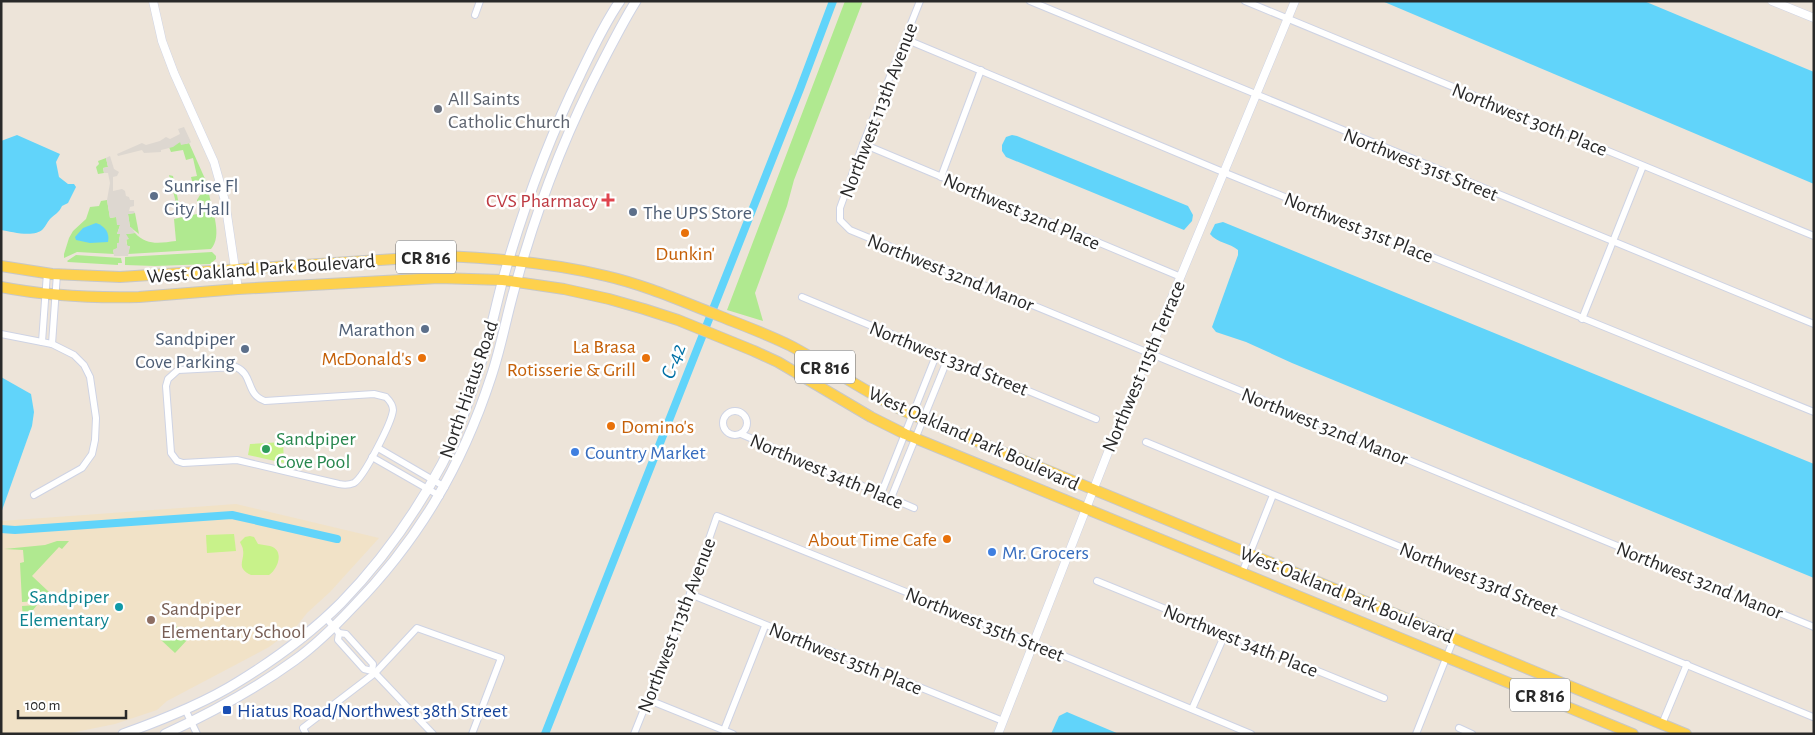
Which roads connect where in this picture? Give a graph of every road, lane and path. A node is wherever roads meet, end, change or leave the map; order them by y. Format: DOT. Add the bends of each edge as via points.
graph roads {
  1 [pos="153,1"];
  2 [pos="480,1"];
  3 [pos="620,1"];
  4 [pos="636,1"];
  5 [pos="920,1"];
  6 [pos="1030,1"];
  7 [pos="1245,1"];
  8 [pos="1295,1"];
  9 [pos="1772,1"];
  10 [pos="474,15"];
  11 [pos="1814,18"];
  12 [pos="1287,19"];
  13 [pos="905,39"];
  14 [pos="981,70"];
  15 [pos="1255,95"];
  16 [pos="863,144"];
  17 [pos="1643,166"];
  18 [pos="1223,172"];
  19 [pos="941,177"];
  20 [pos="840,220"];
  21 [pos="1814,236"];
  22 [pos="1613,243"];
  23 [pos="509,260"];
  24 [pos="522,261"];
  25 [pos="1,266"];
  26 [pos="236,270"];
  27 [pos="52,274"];
  28 [pos="1181,277"];
  29 [pos="503,280"];
  30 [pos="516,282"];
  31 [pos="1,287"];
  32 [pos="238,289"];
  33 [pos="51,294"];
  34 [pos="802,297"];
  35 [pos="1582,319"];
  36 [pos="1814,324"];
  37 [pos="1,334"];
  38 [pos="42,342"];
  39 [pos="52,344"];
  40 [pos="937,353"];
  41 [pos="1148,353"];
  42 [pos="948,358"];
  43 [pos="1814,412"];
  44 [pos="913,415"];
  45 [pos="1096,419"];
  46 [pos="923,420"];
  47 [pos="741,434"];
  48 [pos="905,434"];
  49 [pos="916,438"];
  50 [pos="1146,442"];
  51 [pos="378,448"];
  52 [pos="372,457"];
  53 [pos="433,480"];
  54 [pos="444,488"];
  55 [pos="428,489"];
  56 [pos="1093,490"];
  57 [pos="881,494"];
  58 [pos="34,495"];
  59 [pos="1273,495"];
  60 [pos="440,496"];
  61 [pos="891,498"];
  62 [pos="914,508"];
  63 [pos="1086,508"];
  64 [pos="717,516"];
  65 [pos="1250,554"];
  66 [pos="1242,572"];
  67 [pos="1098,581"];
  68 [pos="690,594"];
  69 [pos="325,617"];
  70 [pos="765,626"];
  71 [pos="1814,627"];
  72 [pos="336,630"];
  73 [pos="1225,634"];
  74 [pos="1454,638"];
  75 [pos="1033,643"];
  76 [pos="1447,656"];
  77 [pos="1687,664"];
  78 [pos="374,672"];
  79 [pos="1384,698"];
  80 [pos="649,700"];
  81 [pos="1192,709"];
  82 [pos="184,710"];
  83 [pos="1813,717"];
  84 [pos="1003,721"];
  85 [pos="192,722"];
  86 [pos="1662,724"];
  87 [pos="1459,728"];
  88 [pos="724,730"];
  89 [pos="305,731"];
  90 [pos="123,734"];
  91 [pos="165,734"];
  92 [pos="197,734"];
  93 [pos="433,734"];
  94 [pos="472,734"];
  95 [pos="634,734"];
  96 [pos="733,734"];
  97 [pos="998,734"];
  98 [pos="1252,734"];
  99 [pos="1416,734"];
  100 [pos="1472,734"];
  101 [pos="1632,734"];
  102 [pos="1686,734"];
  1 -- 26 [label="street" via="162,41 174,73 214,162 225,201"];
  2 -- 10 [label="street"];
  3 -- 23 [label="main road, North Hiatus Road" via="561,114 528,199"];
  4 -- 24 [label="main road, North Hiatus Road" via="565,138"];
  5 -- 13 [label="street, Northwest 113th Avenue"];
  6 -- 15 [label="street, Northwest 31st Street"];
  7 -- 12 [label="street, Northwest 30th Place"];
  8 -- 12 [label="street, Northwest 115th Terrace"];
  9 -- 11 [label="street"];
  12 -- 15 [label="street, Northwest 115th Terrace"];
  12 -- 17 [label="street, Northwest 30th Place"];
  13 -- 14 [label="street, Northwest 31st Place"];
  13 -- 16 [label="street, Northwest 113th Avenue"];
  14 -- 18 [label="street, Northwest 31st Place"];
  14 -- 19 [label="street"];
  15 -- 18 [label="street, Northwest 115th Terrace"];
  15 -- 22 [label="street, Northwest 31st Street"];
  16 -- 19 [label="street, Northwest 32nd Place"];
  16 -- 20 [label="street, Northwest 113th Avenue" via="840,208"];
  17 -- 21 [label="street, Northwest 30th Place"];
  17 -- 22 [label="street"];
  18 -- 28 [label="street, Northwest 115th Terrace"];
  18 -- 35 [label="street, Northwest 31st Place"];
  19 -- 28 [label="street, Northwest 32nd Place"];
  20 -- 41 [label="street, Northwest 32nd Manor" via="850,230"];
  22 -- 35 [label="street"];
  22 -- 36 [label="street, Northwest 31st Street"];
  23 -- 24 [label="main road, West Oakland Park Boulevard / CR 816"];
  23 -- 26 [label="main road, West Oakland Park Boulevard / CR 816" via="417,257"];
  23 -- 29 [label="main road, North Hiatus Road"];
  24 -- 30 [label="main road, North Hiatus Road"];
  24 -- 44 [label="main road, West Oakland Park Boulevard / CR 816" via="608,276 735,322 792,347 874,396"];
  25 -- 27 [label="main road, West Oakland Park Boulevard / CR 816"];
  26 -- 27 [label="main road, West Oakland Park Boulevard / CR 816" via="120,277"];
  26 -- 32 [label="street"];
  27 -- 33 [label="street"];
  27 -- 33 [label="street"];
  28 -- 41 [label="street, Northwest 115th Terrace"];
  29 -- 30 [label="main road, West Oakland Park Boulevard / CR 816"];
  29 -- 32 [label="main road, West Oakland Park Boulevard / CR 816" via="412,279"];
  29 -- 53 [label="main road, North Hiatus Road" via="480,369 454,439"];
  30 -- 48 [label="main road, West Oakland Park Boulevard / CR 816" via="609,299 678,320 778,362"];
  30 -- 54 [label="main road, North Hiatus Road" via="492,375 466,445"];
  31 -- 33 [label="main road, West Oakland Park Boulevard / CR 816"];
  32 -- 33 [label="main road, West Oakland Park Boulevard / CR 816" via="139,297"];
  33 -- 38 [label="street"];
  33 -- 39 [label="street"];
  34 -- 40 [label="street, Northwest 33rd Street"];
  35 -- 43 [label="street, Northwest 31st Place"];
  37 -- 38 [label="street"];
  38 -- 39 [label="street"];
  39 -- 58 [label="street" via="74,355 90,377 96,418 95,440 92,454 82,468"];
  40 -- 42 [label="street, Northwest 33rd Street"];
  40 -- 44 [label="street"];
  41 -- 56 [label="street, Northwest 115th Terrace"];
  41 -- 71 [label="street, Northwest 32nd Manor"];
  42 -- 45 [label="street, Northwest 33rd Street"];
  42 -- 46 [label="street"];
  44 -- 46 [label="main road, West Oakland Park Boulevard / CR 816"];
  44 -- 48 [label="street"];
  46 -- 49 [label="street"];
  46 -- 56 [label="main road, West Oakland Park Boulevard / CR 816"];
  47 -- 57 [label="street, Northwest 34th Place"];
  48 -- 49 [label="main road, West Oakland Park Boulevard / CR 816"];
  48 -- 57 [label="street"];
  49 -- 61 [label="street"];
  49 -- 63 [label="main road, West Oakland Park Boulevard / CR 816"];
  50 -- 59 [label="street, Northwest 33rd Street"];
  51 -- 52 [label="street"];
  51 -- 52 [label="street" via="392,414 392,406 386,397 374,394 265,401 254,395 244,373 234,367 178,370 170,376 166,386 171,453 181,463 237,460 350,484 358,480"];
  51 -- 53 [label="street"];
  52 -- 55 [label="street"];
  53 -- 54 [label="street"];
  53 -- 55 [label="main road, North Hiatus Road"];
  54 -- 60 [label="main road, North Hiatus Road"];
  55 -- 60 [label="street"];
  55 -- 69 [label="main road, North Hiatus Road" via="367,573"];
  56 -- 63 [label="street, Northwest 115th Terrace"];
  56 -- 65 [label="main road, West Oakland Park Boulevard / CR 816"];
  57 -- 61 [label="street, Northwest 34th Place"];
  59 -- 65 [label="street"];
  59 -- 77 [label="street, Northwest 33rd Street"];
  60 -- 72 [label="main road, North Hiatus Road" via="380,580"];
  61 -- 62 [label="street, Northwest 34th Place"];
  63 -- 66 [label="main road, West Oakland Park Boulevard / CR 816"];
  63 -- 75 [label="street, Northwest 115th Terrace"];
  64 -- 68 [label="street, Northwest 113th Avenue"];
  64 -- 75 [label="street, Northwest 35th Street"];
  65 -- 66 [label="street"];
  65 -- 74 [label="main road, West Oakland Park Boulevard / CR 816"];
  66 -- 76 [label="main road, West Oakland Park Boulevard / CR 816"];
  67 -- 73 [label="street, Northwest 34th Place"];
  68 -- 70 [label="street, Northwest 35th Place"];
  68 -- 80 [label="street, Northwest 113th Avenue"];
  69 -- 72 [label="street"];
  69 -- 82 [label="main road, North Hiatus Road" via="289,647 236,683"];
  70 -- 84 [label="street, Northwest 35th Place"];
  70 -- 88 [label="street"];
  72 -- 78 [label="street" via="346,634 373,664"];
  72 -- 78 [label="street" via="338,640 364,670"];
  72 -- 85 [label="main road, North Hiatus Road" via="244,694"];
  73 -- 79 [label="street, Northwest 34th Place"];
  73 -- 81 [label="street"];
  74 -- 76 [label="street"];
  74 -- 86 [label="main road, West Oakland Park Boulevard / CR 816"];
  75 -- 81 [label="street, Northwest 35th Street"];
  75 -- 84 [label="street, Northwest 115th Terrace"];
  76 -- 99 [label="street"];
  76 -- 101 [label="main road, West Oakland Park Boulevard / CR 816"];
  77 -- 83 [label="street, Northwest 33rd Street"];
  77 -- 86 [label="street"];
  78 -- 89 [label="street"];
  78 -- 93 [label="street"];
  78 -- 94 [label="street" via="417,628 501,658"];
  80 -- 88 [label="street"];
  80 -- 95 [label="street, Northwest 113th Avenue"];
  81 -- 98 [label="street, Northwest 35th Street"];
  82 -- 85 [label="street"];
  82 -- 90 [label="main road, North Hiatus Road"];
  84 -- 97 [label="street, Northwest 115th Terrace"];
  85 -- 91 [label="main road, North Hiatus Road"];
  85 -- 92 [label="street"];
  86 -- 102 [label="main road, West Oakland Park Boulevard / CR 816"];
  87 -- 100 [label="street"];
  88 -- 96 [label="street"];
}
